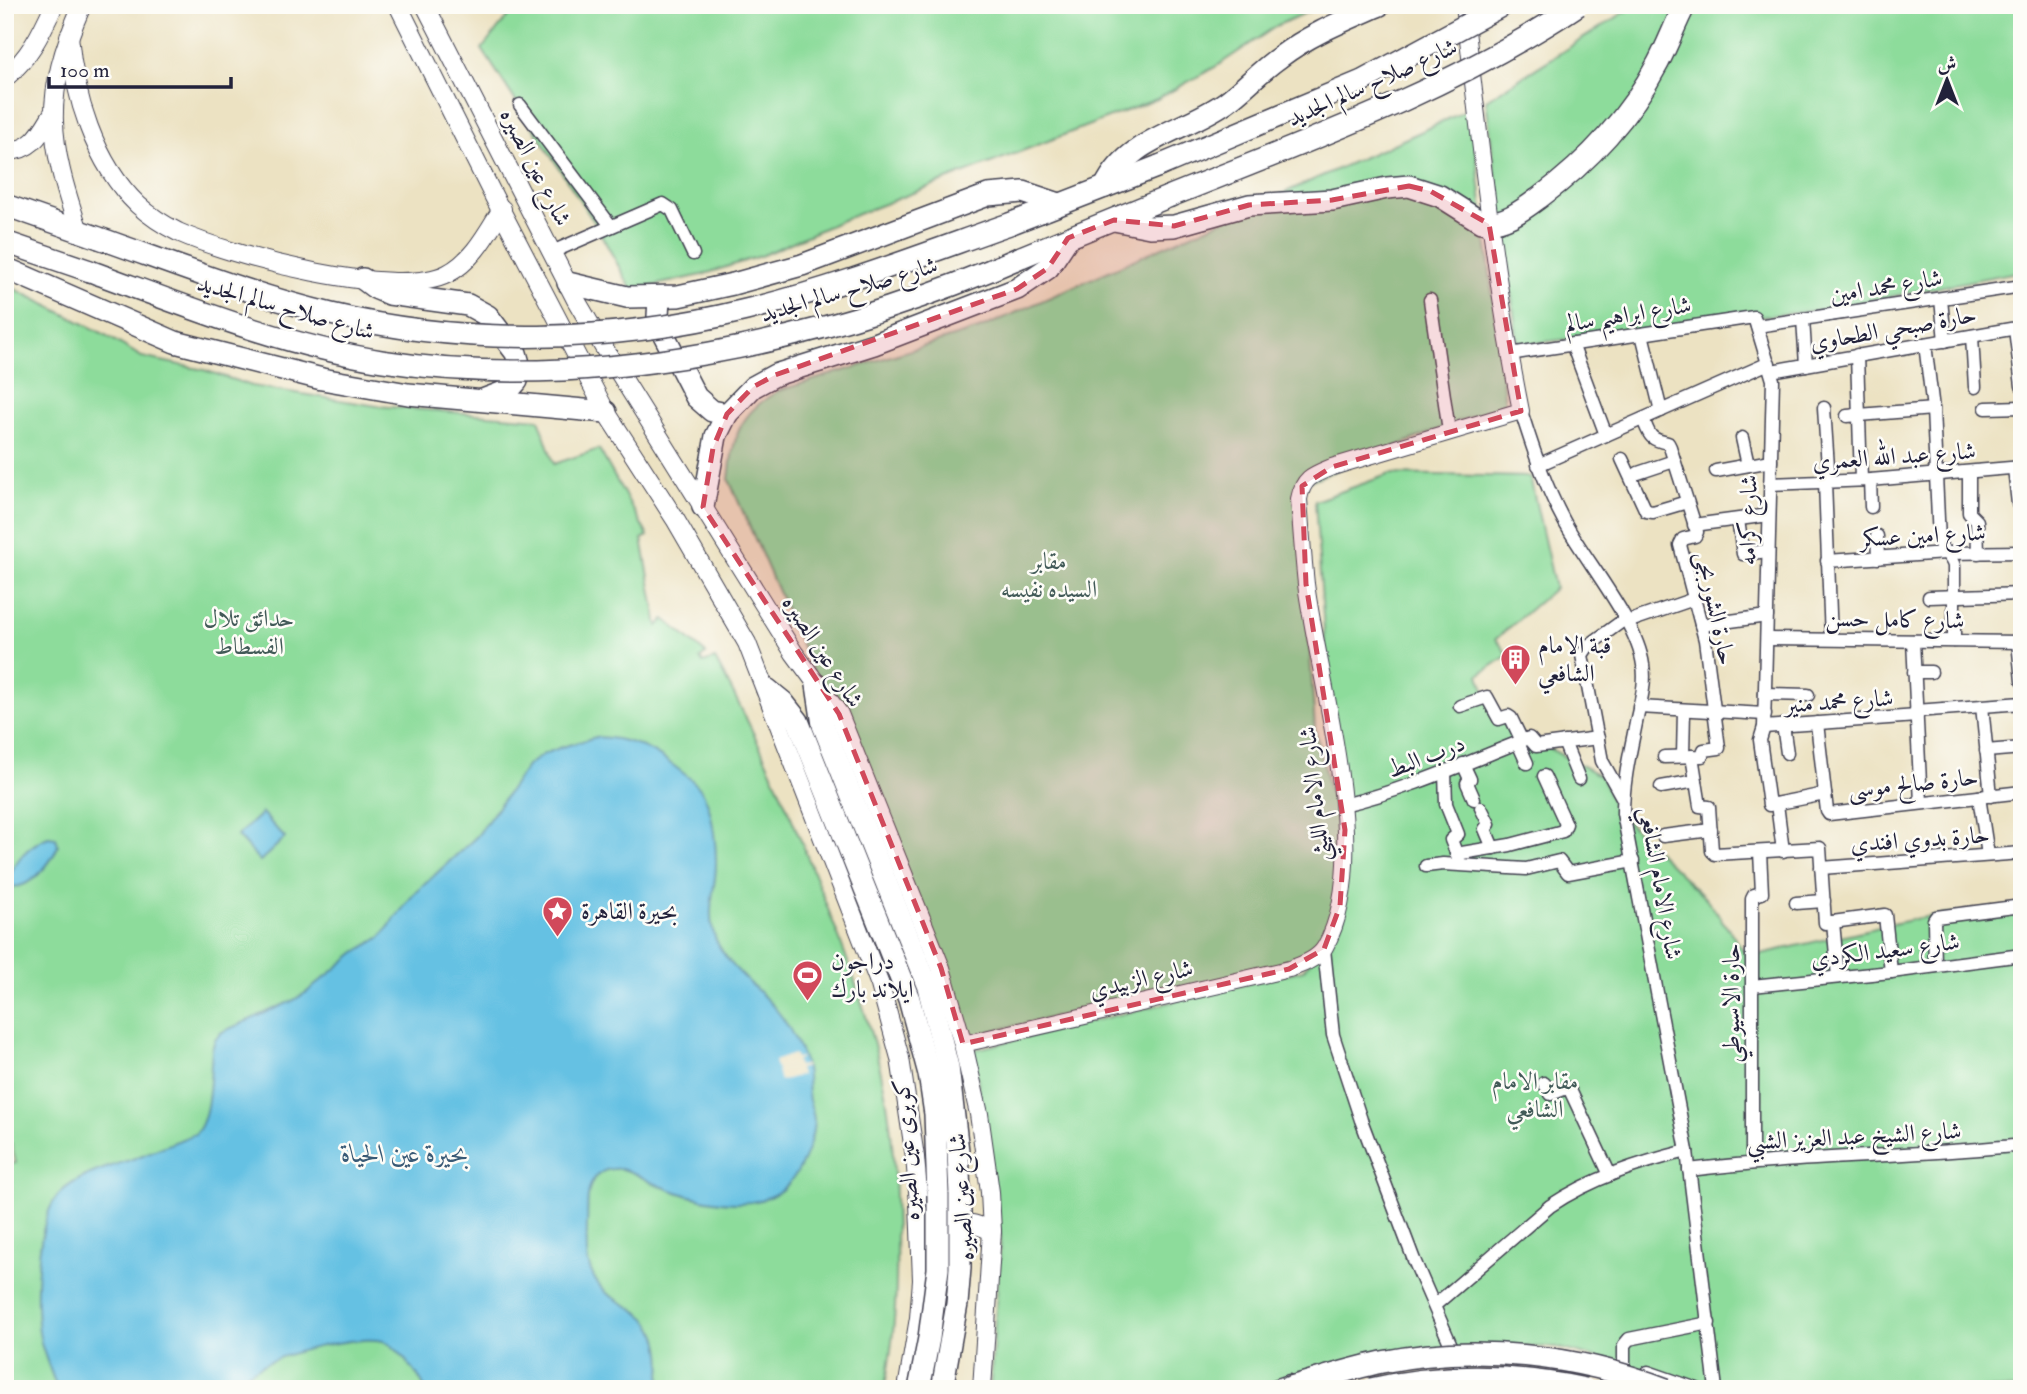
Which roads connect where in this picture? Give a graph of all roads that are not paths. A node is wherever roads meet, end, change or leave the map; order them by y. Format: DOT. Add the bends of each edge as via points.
graph roads {
  1 [pos="54,5"];
  2 [pos="82,5"];
  3 [pos="398,5"];
  4 [pos="425,5"];
  5 [pos="1380,5"];
  6 [pos="1464,5"];
  7 [pos="1503,5"];
  8 [pos="1578,5"];
  9 [pos="1685,5"];
  10 [pos="69,36"];
  11 [pos="5,78"];
  12 [pos="520,105"];
  13 [pos="53,113"];
  14 [pos="5,151"];
  15 [pos="1105,187"];
  16 [pos="1059,204"];
  17 [pos="5,205"];
  18 [pos="502,209"];
  19 [pos="1114,219"];
  20 [pos="1489,223"];
  21 [pos="611,226"];
  22 [pos="89,234"];
  23 [pos="1068,238"];
  24 [pos="5,242"];
  25 [pos="552,252"];
  26 [pos="693,254"];
  27 [pos="5,268"];
  28 [pos="363,279"];
  29 [pos="568,284"];
  30 [pos="2022,286"];
  31 [pos="659,298"];
  32 [pos="1941,299"];
  33 [pos="1430,300"];
  34 [pos="1803,319"];
  35 [pos="1755,321"];
  36 [pos="2018,328"];
  37 [pos="1642,334"];
  38 [pos="1972,336"];
  39 [pos="1945,341"];
  40 [pos="1572,344"];
  41 [pos="1924,344"];
  42 [pos="1509,354"];
  43 [pos="1857,355"];
  44 [pos="1805,365"];
  45 [pos="1770,367"];
  46 [pos="2022,386"];
  47 [pos="1975,387"];
  48 [pos="480,400"];
  49 [pos="2022,407"];
  50 [pos="1824,408"];
  51 [pos="1986,408"];
  52 [pos="1933,409"];
  53 [pos="1521,411"];
  54 [pos="1661,411"];
  55 [pos="606,412"];
  56 [pos="727,414"];
  57 [pos="1853,415"];
  58 [pos="1643,419"];
  59 [pos="1449,431"];
  60 [pos="1606,435"];
  61 [pos="1742,438"];
  62 [pos="1622,459"];
  63 [pos="1674,461"];
  64 [pos="1770,461"];
  65 [pos="1538,465"];
  66 [pos="1748,465"];
  67 [pos="2018,467"];
  68 [pos="1716,471"];
  69 [pos="1969,472"];
  70 [pos="1638,474"];
  71 [pos="1934,475"];
  72 [pos="1866,480"];
  73 [pos="1827,482"];
  74 [pos="1770,484"];
  75 [pos="1687,502"];
  76 [pos="703,507"];
  77 [pos="1871,507"];
  78 [pos="2022,508"];
  79 [pos="1769,515"];
  80 [pos="1738,520"];
  81 [pos="1694,525"];
  82 [pos="1877,536"];
  83 [pos="1768,551"];
  84 [pos="1978,552"];
  85 [pos="2022,552"];
  86 [pos="1946,553"];
  87 [pos="1878,558"];
  88 [pos="1827,561"];
  89 [pos="2022,594"];
  90 [pos="1929,597"];
  91 [pos="1954,597"];
  92 [pos="1694,599"];
  93 [pos="1767,616"];
  94 [pos="1626,621"];
  95 [pos="1701,625"];
  96 [pos="1767,639"];
  97 [pos="1831,639"];
  98 [pos="1913,641"];
  99 [pos="1954,641"];
  100 [pos="2020,642"];
  101 [pos="1914,672"];
  102 [pos="1931,672"];
  103 [pos="2022,681"];
  104 [pos="817,685"];
  105 [pos="767,689"];
  106 [pos="1765,694"];
  107 [pos="1808,695"];
  108 [pos="2022,703"];
  109 [pos="1460,706"];
  110 [pos="1982,706"];
  111 [pos="1639,707"];
  112 [pos="1684,710"];
  113 [pos="1714,711"];
  114 [pos="1917,713"];
  115 [pos="1764,720"];
  116 [pos="1817,723"];
  117 [pos="1783,725"];
  118 [pos="1598,738"];
  119 [pos="1520,742"];
  120 [pos="1564,742"];
  121 [pos="2022,748"];
  122 [pos="1986,751"];
  123 [pos="1787,753"];
  124 [pos="1687,756"];
  125 [pos="1664,757"];
  126 [pos="1527,763"];
  127 [pos="1463,764"];
  128 [pos="1445,772"];
  129 [pos="1544,776"];
  130 [pos="1579,779"];
  131 [pos="1696,781"];
  132 [pos="1661,787"];
  133 [pos="2022,792"];
  134 [pos="1825,794"];
  135 [pos="1984,796"];
  136 [pos="1623,798"];
  137 [pos="1921,803"];
  138 [pos="1777,804"];
  139 [pos="1343,805"];
  140 [pos="1711,830"];
  141 [pos="1663,836"];
  142 [pos="1493,848"];
  143 [pos="1783,850"];
  144 [pos="1760,852"];
  145 [pos="2022,853"];
  146 [pos="1988,855"];
  147 [pos="1458,859"];
  148 [pos="1633,861"];
  149 [pos="1426,866"];
  150 [pos="1821,868"];
  151 [pos="1824,901"];
  152 [pos="1796,903"];
  153 [pos="2022,906"];
  154 [pos="1833,922"];
  155 [pos="1324,949"];
  156 [pos="2022,955"];
  157 [pos="1935,966"];
  158 [pos="1891,972"];
  159 [pos="1838,977"];
  160 [pos="1752,986"];
  161 [pos="963,1044"];
  162 [pos="1544,1083"];
  163 [pos="2022,1145"];
  164 [pos="1687,1151"];
  165 [pos="1752,1162"];
  166 [pos="1689,1170"];
  167 [pos="1610,1175"];
  168 [pos="992,1231"];
  169 [pos="921,1242"];
  170 [pos="1434,1305"];
  171 [pos="1709,1323"];
  172 [pos="1454,1349"];
  173 [pos="1623,1366"];
  174 [pos="907,1389"];
  175 [pos="919,1389"];
  176 [pos="942,1389"];
  177 [pos="982,1389"];
  178 [pos="1266,1389"];
  179 [pos="1284,1389"];
  180 [pos="1371,1389"];
  181 [pos="1470,1389"];
  182 [pos="1585,1389"];
  183 [pos="1666,1389"];
  184 [pos="1697,1389"];
  185 [pos="1716,1389"];
  1 -- 11 [label="main road" via="27,57"];
  2 -- 10 [label="main road"];
  3 -- 18 [label="main road, شارع عين الصيره"];
  4 -- 25 [label="main road, شارع عين الصيره"];
  5 -- 15 [label="highway" via="1309,38 1226,102 1130,153"];
  6 -- 20 [label="street, شارع الامام الشافعي"];
  7 -- 15 [label="highway, شارع صلاح سالم الجديد, bridge" via="1362,81"];
  8 -- 19 [label="highway, شارع صلاح سالم الجديد, bridge" via="1531,36 1421,92"];
  9 -- 20 [label="highway" via="1655,69 1619,125 1550,190 1514,215"];
  10 -- 13 [label="main road" via="57,74"];
  10 -- 28 [label="main road" via="74,75 91,131 117,179 143,209 175,230 219,246"];
  12 -- 21 [label="street"];
  13 -- 14 [label="main road" via="30,145"];
  13 -- 22 [label="main road" via="59,167"];
  15 -- 16 [label="highway, شارع صلاح سالم الجديد"];
  16 -- 22 [label="highway, شارع صلاح سالم الجديد, bridge" via="878,272 744,311 629,330 542,335 431,331 332,314"];
  16 -- 31 [label="highway" via="1023,192 988,195 802,265"];
  17 -- 22 [label="highway, شارع صلاح سالم الجديد"];
  18 -- 28 [label="main road" via="471,255 446,274 405,283"];
  18 -- 55 [label="main road, شارع عين الصيره"];
  19 -- 20 [label="highway" via="1150,227 1174,226 1249,205 1332,200 1409,186 1430,191"];
  19 -- 23 [label="highway, شارع صلاح سالم الجديد"];
  20 -- 42 [label="street, شارع الامام الشافعي"];
  21 -- 25 [label="street"];
  21 -- 26 [label="street" via="666,204"];
  23 -- 24 [label="highway, شارع صلاح سالم الجديد, bridge" via="879,312 769,341 656,360 516,370 422,366 342,353 226,320"];
  23 -- 56 [label="highway" via="1048,268 1017,289 874,344 775,375 752,387"];
  25 -- 29 [label="main road, شارع عين الصيره"];
  27 -- 48 [label="highway" via="158,336 196,348 356,386"];
  28 -- 48 [label="highway" via="389,294 468,305 488,316 516,353 520,367 509,390"];
  29 -- 31 [label="highway" via="619,296"];
  29 -- 76 [label="main road, شارع عين الصيره"];
  30 -- 32 [label="street, شارع محمد امين"];
  31 -- 56 [label="highway" via="662,331 696,397 712,411"];
  32 -- 34 [label="street, شارع محمد امين"];
  32 -- 39 [label="street"];
  33 -- 59 [label="street"];
  34 -- 35 [label="street, شارع محمد امين"];
  34 -- 44 [label="street"];
  35 -- 37 [label="street, شارع ابراهيم سالم"];
  35 -- 45 [label="street, شارع كرامه"];
  36 -- 38 [label="street, حارة صبحي الطحاوي"];
  36 -- 46 [label="street"];
  37 -- 40 [label="street, شارع ابراهيم سالم"];
  37 -- 54 [label="street"];
  38 -- 39 [label="street, حارة صبحي الطحاوي"];
  38 -- 47 [label="street"];
  39 -- 41 [label="street, حارة صبحي الطحاوي"];
  40 -- 42 [label="street, شارع ابراهيم سالم"];
  40 -- 60 [label="street"];
  41 -- 43 [label="street, حارة صبحي الطحاوي"];
  41 -- 52 [label="street"];
  42 -- 53 [label="street, شارع الامام الشافعي"];
  43 -- 44 [label="street, حارة صبحي الطحاوي"];
  43 -- 57 [label="street"];
  44 -- 45 [label="street, حارة صبحي الطحاوي"];
  45 -- 54 [label="street, حارة صبحي الطحاوي"];
  45 -- 64 [label="street, شارع كرامه"];
  48 -- 55 [label="highway"];
  49 -- 51 [label="street"];
  50 -- 73 [label="street"];
  52 -- 57 [label="street"];
  52 -- 71 [label="street"];
  53 -- 59 [label="street, شارع الامام الليثي"];
  53 -- 65 [label="street, شارع الامام الشافعي"];
  54 -- 58 [label="street, حارة صبحي الطحاوي"];
  55 -- 105 [label="main road, شارع عين الصيره" via="724,601"];
  56 -- 76 [label="highway" via="713,447"];
  57 -- 72 [label="street"];
  58 -- 60 [label="street, حارة صبحي الطحاوي"];
  58 -- 63 [label="street" via="1650,437 1668,443"];
  59 -- 139 [label="street, شارع الامام الليثي" via="1332,467 1312,475 1302,486 1299,499 1306,584"];
  60 -- 65 [label="street, حارة صبحي الطحاوي"];
  61 -- 66 [label="street"];
  62 -- 75 [label="street" via="1646,511"];
  63 -- 70 [label="street"];
  63 -- 75 [label="street"];
  64 -- 66 [label="street"];
  64 -- 74 [label="street, شارع كرامه"];
  65 -- 94 [label="street, شارع الامام الشافعي" via="1564,521"];
  66 -- 68 [label="street"];
  67 -- 69 [label="street, شارع عبد الله العمري"];
  67 -- 78 [label="street" via="2018,504"];
  69 -- 71 [label="street, شارع عبد الله العمري"];
  69 -- 84 [label="street" via="1969,513 1977,521"];
  71 -- 72 [label="street, شارع عبد الله العمري"];
  71 -- 86 [label="street" via="1938,541"];
  72 -- 73 [label="street, شارع عبد الله العمري"];
  72 -- 77 [label="street"];
  73 -- 74 [label="street, شارع عبد الله العمري"];
  73 -- 88 [label="street"];
  74 -- 79 [label="street, شارع كرامه"];
  75 -- 81 [label="street"];
  76 -- 104 [label="main road, شارع عين الصيره"];
  79 -- 80 [label="street"];
  79 -- 83 [label="street, شارع كرامه"];
  80 -- 81 [label="street"];
  80 -- 83 [label="street" via="1742,554"];
  81 -- 92 [label="street, حارة الشوربجى" via="1697,534 1680,545"];
  82 -- 87 [label="street"];
  83 -- 93 [label="street, شارع كرامه"];
  84 -- 85 [label="street, شارع امين عسكر"];
  84 -- 86 [label="street, شارع امين عسكر"];
  86 -- 87 [label="street, شارع امين عسكر"];
  86 -- 91 [label="street" via="1953,562"];
  87 -- 88 [label="street, شارع امين عسكر"];
  88 -- 97 [label="street"];
  89 -- 91 [label="street"];
  90 -- 91 [label="street"];
  91 -- 99 [label="street"];
  92 -- 94 [label="street"];
  92 -- 95 [label="street, حارة الشوربجى"];
  93 -- 95 [label="street"];
  93 -- 96 [label="street, شارع كرامه"];
  94 -- 111 [label="street, شارع الامام الشافعي" via="1643,664"];
  94 -- 118 [label="street" via="1582,655"];
  95 -- 113 [label="street, حارة الشوربجى"];
  96 -- 97 [label="street, شارع كامل حسن"];
  96 -- 106 [label="street, شارع كرامه"];
  97 -- 98 [label="street, شارع كامل حسن"];
  98 -- 99 [label="street, شارع كامل حسن"];
  98 -- 101 [label="street"];
  99 -- 100 [label="street, شارع كامل حسن"];
  100 -- 103 [label="street"];
  101 -- 102 [label="street"];
  101 -- 114 [label="street"];
  104 -- 161 [label="main road, شارع عين الصيره" via="839,714 941,968"];
  104 -- 176 [label="highway, كوبرى عين الصيره, bridge" via="822,725 924,976 948,1067 958,1151 960,1245 957,1304"];
  105 -- 169 [label="main road, شارع عين الصيره" via="880,985 900,1058 915,1157"];
  105 -- 175 [label="highway, كوبرى عين الصيره, bridge" via="792,711 803,733 909,999 929,1074 938,1153 938,1269"];
  106 -- 107 [label="street"];
  106 -- 115 [label="street, شارع كرامه"];
  108 -- 110 [label="street, شارع محمد منير"];
  109 -- 119 [label="street, درب البط" via="1487,697 1499,719 1511,718"];
  110 -- 114 [label="street, شارع محمد منير"];
  110 -- 122 [label="street"];
  111 -- 112 [label="street, شارع محمد منير"];
  111 -- 136 [label="street, شارع الامام الشافعي"];
  112 -- 113 [label="street, شارع محمد منير"];
  112 -- 124 [label="street, حارة بدوي افندي"];
  113 -- 115 [label="street, شارع محمد منير"];
  113 -- 124 [label="street, حارة الشوربجى" via="1718,749 1705,750 1703,756"];
  114 -- 116 [label="street, شارع محمد منير"];
  114 -- 137 [label="street"];
  115 -- 117 [label="street, شارع محمد منير"];
  115 -- 138 [label="street, شارع كرامه" via="1760,740 1769,805"];
  116 -- 117 [label="street, شارع محمد منير"];
  116 -- 134 [label="street"];
  117 -- 123 [label="street"];
  118 -- 120 [label="street, درب البط"];
  118 -- 136 [label="street" via="1602,761"];
  119 -- 120 [label="street, درب البط" via="1530,738 1536,746"];
  119 -- 126 [label="street"];
  119 -- 127 [label="street, درب البط"];
  120 -- 130 [label="street"];
  121 -- 122 [label="street"];
  122 -- 135 [label="street"];
  124 -- 125 [label="street"];
  124 -- 131 [label="street, حارة بدوي افندي"];
  127 -- 128 [label="street, درب البط"];
  127 -- 142 [label="street" via="1467,783 1489,824 1485,829"];
  128 -- 139 [label="street, درب البط"];
  128 -- 147 [label="street" via="1446,804 1458,834 1451,839"];
  129 -- 142 [label="street" via="1566,824 1563,831"];
  131 -- 132 [label="street"];
  131 -- 140 [label="street, حارة بدوي افندي" via="1700,806 1709,807"];
  133 -- 135 [label="street, حارة صالح موسى"];
  134 -- 137 [label="street, حارة صالح موسى" via="1829,814"];
  134 -- 138 [label="street"];
  135 -- 137 [label="street, حارة صالح موسى"];
  135 -- 146 [label="street"];
  136 -- 148 [label="street, شارع الامام الشافعي"];
  138 -- 143 [label="street"];
  139 -- 155 [label="street, شارع الامام الليثي" via="1344,880"];
  140 -- 141 [label="street"];
  140 -- 144 [label="street, حارة بدوي افندي" via="1715,854"];
  142 -- 147 [label="street"];
  143 -- 144 [label="street, حارة بدوي افندي"];
  143 -- 150 [label="street, حارة بدوي افندي" via="1819,848"];
  144 -- 160 [label="street, حارة الاسيوطي" via="1762,892 1752,899"];
  145 -- 146 [label="street, حارة بدوي افندي"];
  146 -- 150 [label="street, حارة بدوي افندي"];
  147 -- 148 [label="street" via="1526,869 1561,861 1568,873"];
  147 -- 149 [label="street"];
  148 -- 164 [label="street, شارع الامام الشافعي"];
  150 -- 151 [label="street"];
  151 -- 152 [label="street"];
  151 -- 154 [label="street" via="1825,923"];
  153 -- 157 [label="street" via="1936,917"];
  154 -- 158 [label="street" via="1885,915"];
  154 -- 159 [label="street"];
  155 -- 161 [label="street, شارع الزبيدي" via="1289,969"];
  155 -- 170 [label="street, شارع الامام الليثي" via="1333,1035 1361,1120"];
  156 -- 157 [label="street, شارع سعيد الكردي"];
  157 -- 158 [label="street, شارع سعيد الكردي"];
  158 -- 159 [label="street, شارع سعيد الكردي"];
  159 -- 160 [label="street, شارع سعيد الكردي"];
  160 -- 165 [label="street, حارة الاسيوطي"];
  161 -- 168 [label="main road, شارع عين الصيره" via="979,1114"];
  162 -- 167 [label="street" via="1551,1094 1570,1090"];
  163 -- 165 [label="street, شارع الشيخ عبد العزيز الشبي"];
  164 -- 166 [label="street, شارع الامام الشافعي"];
  164 -- 167 [label="street"];
  165 -- 166 [label="street, شارع الشيخ عبد العزيز الشبي"];
  166 -- 171 [label="street, شارع الامام الشافعي"];
  167 -- 170 [label="street" via="1550,1206"];
  168 -- 169 [label="main road" via="978,1224 945,1224"];
  168 -- 177 [label="main road, شارع عين الصيره"];
  169 -- 174 [label="main road, شارع عين الصيره" via="919,1318"];
  170 -- 172 [label="street, شارع الامام الليثي"];
  171 -- 173 [label="street" via="1629,1339 1624,1345"];
  171 -- 185 [label="street, شارع الامام الشافعي"];
  172 -- 173 [label="street" via="1532,1351"];
  172 -- 178 [label="street" via="1349,1363"];
  172 -- 181 [label="street, شارع الامام الليثي"];
  173 -- 184 [label="street"];
  179 -- 183 [label="highway, bridge" via="1383,1362 1491,1354 1573,1363"];
  180 -- 182 [label="highway, bridge" via="1471,1377 1527,1379"];
}
